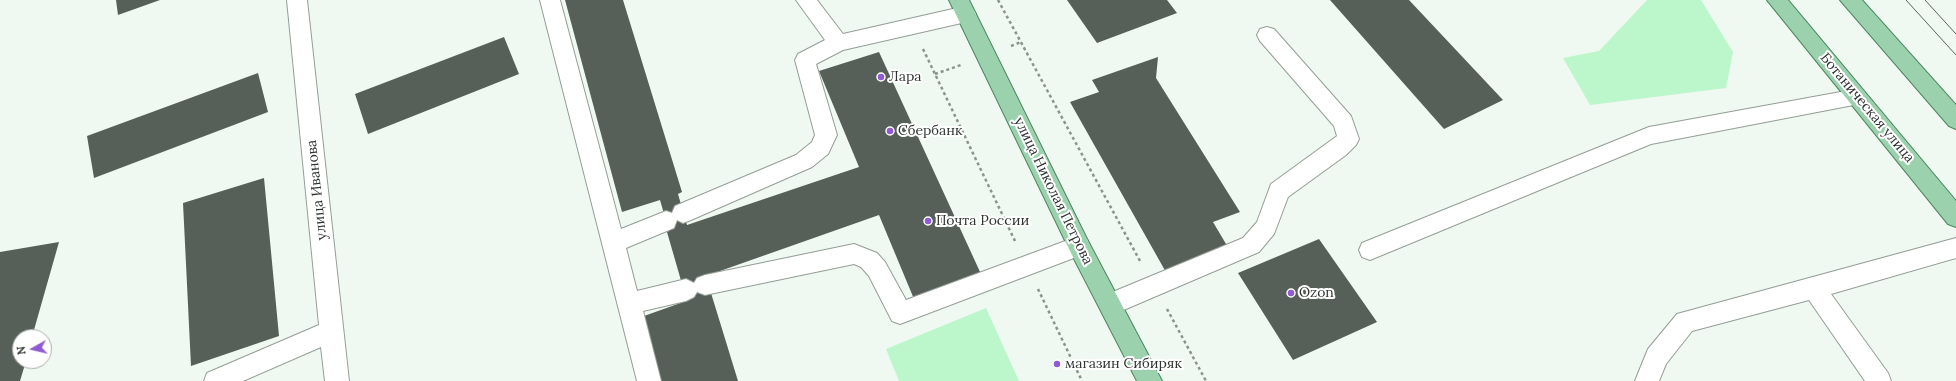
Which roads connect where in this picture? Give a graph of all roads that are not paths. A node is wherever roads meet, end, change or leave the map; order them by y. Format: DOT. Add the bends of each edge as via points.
graph roads {
  1 [pos="297,0"];
  2 [pos="550,0"];
  3 [pos="806,0"];
  4 [pos="1777,0"];
  5 [pos="1850,0"];
  6 [pos="962,7"];
  7 [pos="1267,35"];
  8 [pos="838,43"];
  9 [pos="1857,97"];
  10 [pos="1956,120"];
  11 [pos="1956,216"];
  12 [pos="613,243"];
  13 [pos="1079,246"];
  14 [pos="1956,248"];
  15 [pos="1370,250"];
  16 [pos="1814,288"];
  17 [pos="629,304"];
  18 [pos="1111,304"];
  19 [pos="332,331"];
  20 [pos="216,381"];
  21 [pos="337,381"];
  22 [pos="649,381"];
  23 [pos="1150,381"];
  24 [pos="1647,381"];
  25 [pos="1879,381"];
  1 -- 19 [label="lane, улица Иванова"];
  2 -- 12 [label="lane"];
  3 -- 8 [label="lane"];
  4 -- 9 [label="main road, Ботаническая улица"];
  5 -- 10 [label="main road"];
  6 -- 8 [label="lane" via="912,26"];
  6 -- 13 [label="main road, улица Николая Петрова"];
  7 -- 18 [label="lane" via="1344,122 1348,139 1338,149 1279,190 1266,228 1251,245"];
  8 -- 12 [label="lane" via="804,60 826,135 820,148 804,160"];
  9 -- 11 [label="main road, Ботаническая улица"];
  9 -- 15 [label="lane" via="1649,136"];
  12 -- 17 [label="lane"];
  13 -- 17 [label="lane" via="900,313 877,269 869,260 854,254"];
  13 -- 18 [label="main road, улица Николая Петрова"];
  14 -- 16 [label="lane"];
  16 -- 24 [label="lane" via="1684,322 1657,357"];
  16 -- 25 [label="lane"];
  17 -- 22 [label="lane"];
  18 -- 23 [label="main road, улица Николая Петрова"];
  19 -- 20 [label="lane"];
  19 -- 21 [label="lane, улица Иванова"];
}
